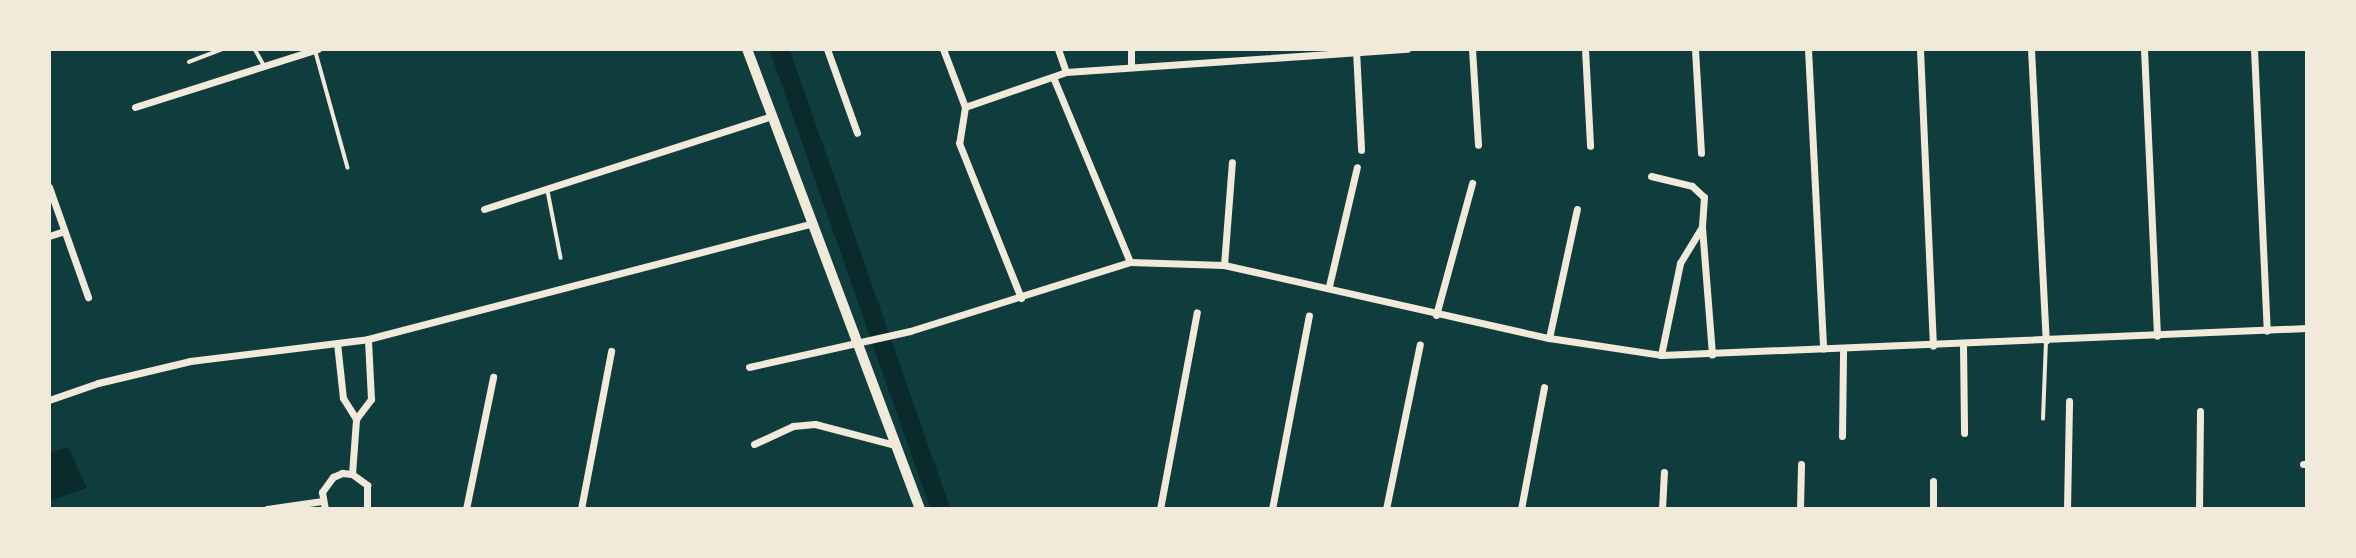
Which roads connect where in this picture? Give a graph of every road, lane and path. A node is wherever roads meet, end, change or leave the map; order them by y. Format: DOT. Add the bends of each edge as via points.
graph roads {
  1 [pos="222,49"];
  2 [pos="255,49"];
  3 [pos="316,49"];
  4 [pos="747,49"];
  5 [pos="827,49"];
  6 [pos="943,49"];
  7 [pos="1058,49"];
  8 [pos="1130,49"];
  9 [pos="1246,49"];
  10 [pos="1407,49"];
  11 [pos="1472,49"];
  12 [pos="1585,49"];
  13 [pos="1695,49"];
  14 [pos="1808,49"];
  15 [pos="1920,49"];
  16 [pos="2031,49"];
  17 [pos="2144,49"];
  18 [pos="2254,49"];
  19 [pos="1356,51"];
  20 [pos="1246,59"];
  21 [pos="189,62"];
  22 [pos="1131,65"];
  23 [pos="265,67"];
  24 [pos="1066,72"];
  25 [pos="1053,77"];
  26 [pos="135,107"];
  27 [pos="965,107"];
  28 [pos="772,116"];
  29 [pos="857,133"];
  30 [pos="1478,145"];
  31 [pos="1590,146"];
  32 [pos="1361,150"];
  33 [pos="1701,153"];
  34 [pos="1232,162"];
  35 [pos="1357,167"];
  36 [pos="348,168"];
  37 [pos="1651,176"];
  38 [pos="1472,183"];
  39 [pos="49,187"];
  40 [pos="548,191"];
  41 [pos="484,209"];
  42 [pos="1577,209"];
  43 [pos="811,224"];
  44 [pos="1702,227"];
  45 [pos="64,231"];
  46 [pos="49,236"];
  47 [pos="561,258"];
  48 [pos="1130,262"];
  49 [pos="1224,265"];
  50 [pos="1329,286"];
  51 [pos="88,297"];
  52 [pos="1021,298"];
  53 [pos="1197,312"];
  54 [pos="1309,315"];
  55 [pos="1436,315"];
  56 [pos="2307,328"];
  57 [pos="2267,331"];
  58 [pos="2157,335"];
  59 [pos="1549,338"];
  60 [pos="369,339"];
  61 [pos="2046,341"];
  62 [pos="337,343"];
  63 [pos="1420,344"];
  64 [pos="858,345"];
  65 [pos="1964,345"];
  66 [pos="1933,346"];
  67 [pos="1843,348"];
  68 [pos="1823,349"];
  69 [pos="611,351"];
  70 [pos="1661,355"];
  71 [pos="1712,355"];
  72 [pos="749,367"];
  73 [pos="493,377"];
  74 [pos="1544,387"];
  75 [pos="49,400"];
  76 [pos="2069,401"];
  77 [pos="2200,411"];
  78 [pos="356,419"];
  79 [pos="2043,419"];
  80 [pos="1964,433"];
  81 [pos="1842,436"];
  82 [pos="754,444"];
  83 [pos="895,445"];
  84 [pos="1801,464"];
  85 [pos="1664,472"];
  86 [pos="352,474"];
  87 [pos="1933,481"];
  88 [pos="323,505"];
  89 [pos="267,509"];
  90 [pos="367,509"];
  91 [pos="466,509"];
  92 [pos="582,509"];
  93 [pos="920,509"];
  94 [pos="1160,509"];
  95 [pos="1272,509"];
  96 [pos="1386,509"];
  97 [pos="1521,509"];
  98 [pos="1662,509"];
  99 [pos="1800,509"];
  100 [pos="1933,509"];
  101 [pos="2067,509"];
  102 [pos="2199,509"];
  1 -- 21 [label="lane"];
  2 -- 23 [label="lane"];
  3 -- 23 [label="street"];
  3 -- 36 [label="lane"];
  4 -- 28 [label="street"];
  5 -- 29 [label="street"];
  6 -- 27 [label="street"];
  7 -- 24 [label="street"];
  8 -- 22 [label="street"];
  9 -- 20 [label="street"];
  10 -- 19 [label="street"];
  11 -- 30 [label="street"];
  12 -- 31 [label="street"];
  13 -- 33 [label="street"];
  14 -- 68 [label="street"];
  15 -- 66 [label="street"];
  16 -- 61 [label="street"];
  17 -- 58 [label="street"];
  18 -- 57 [label="street"];
  19 -- 20 [label="street"];
  19 -- 32 [label="street"];
  20 -- 22 [label="street"];
  22 -- 24 [label="street"];
  23 -- 26 [label="street"];
  24 -- 25 [label="street"];
  25 -- 27 [label="street"];
  25 -- 48 [label="street"];
  27 -- 52 [label="street" via="959,143"];
  28 -- 40 [label="street"];
  28 -- 43 [label="street"];
  34 -- 49 [label="street"];
  35 -- 50 [label="street"];
  37 -- 44 [label="street" via="1700,191 1704,197"];
  38 -- 55 [label="street"];
  39 -- 45 [label="street"];
  40 -- 41 [label="street"];
  40 -- 47 [label="lane"];
  42 -- 59 [label="street"];
  43 -- 60 [label="street"];
  43 -- 64 [label="street"];
  44 -- 70 [label="street" via="1685,248 1680,263"];
  44 -- 71 [label="street"];
  45 -- 46 [label="street"];
  45 -- 51 [label="street"];
  48 -- 49 [label="street"];
  48 -- 52 [label="street"];
  49 -- 50 [label="street"];
  50 -- 55 [label="street"];
  52 -- 64 [label="street"];
  53 -- 94 [label="street"];
  54 -- 95 [label="street"];
  55 -- 59 [label="street"];
  56 -- 57 [label="street"];
  57 -- 58 [label="street"];
  58 -- 61 [label="street"];
  59 -- 70 [label="street"];
  60 -- 62 [label="street"];
  60 -- 78 [label="street" via="371,400"];
  61 -- 65 [label="street"];
  61 -- 79 [label="lane"];
  62 -- 75 [label="street" via="190,361"];
  62 -- 78 [label="street" via="343,398"];
  63 -- 96 [label="street"];
  64 -- 72 [label="street"];
  64 -- 83 [label="street"];
  65 -- 66 [label="street"];
  65 -- 80 [label="street"];
  66 -- 67 [label="street"];
  67 -- 68 [label="street"];
  67 -- 81 [label="street"];
  68 -- 71 [label="street"];
  69 -- 92 [label="street"];
  70 -- 71 [label="street"];
  73 -- 91 [label="street"];
  74 -- 97 [label="street"];
  76 -- 101 [label="street"];
  77 -- 102 [label="street"];
  78 -- 86 [label="street"];
  82 -- 83 [label="street" via="793,426 815,424"];
  83 -- 93 [label="street"];
  84 -- 99 [label="street"];
  85 -- 98 [label="street"];
  86 -- 88 [label="street" via="333,477 322,492"];
  86 -- 90 [label="street" via="367,485"];
  87 -- 100 [label="street"];
  88 -- 89 [label="street"];
}
